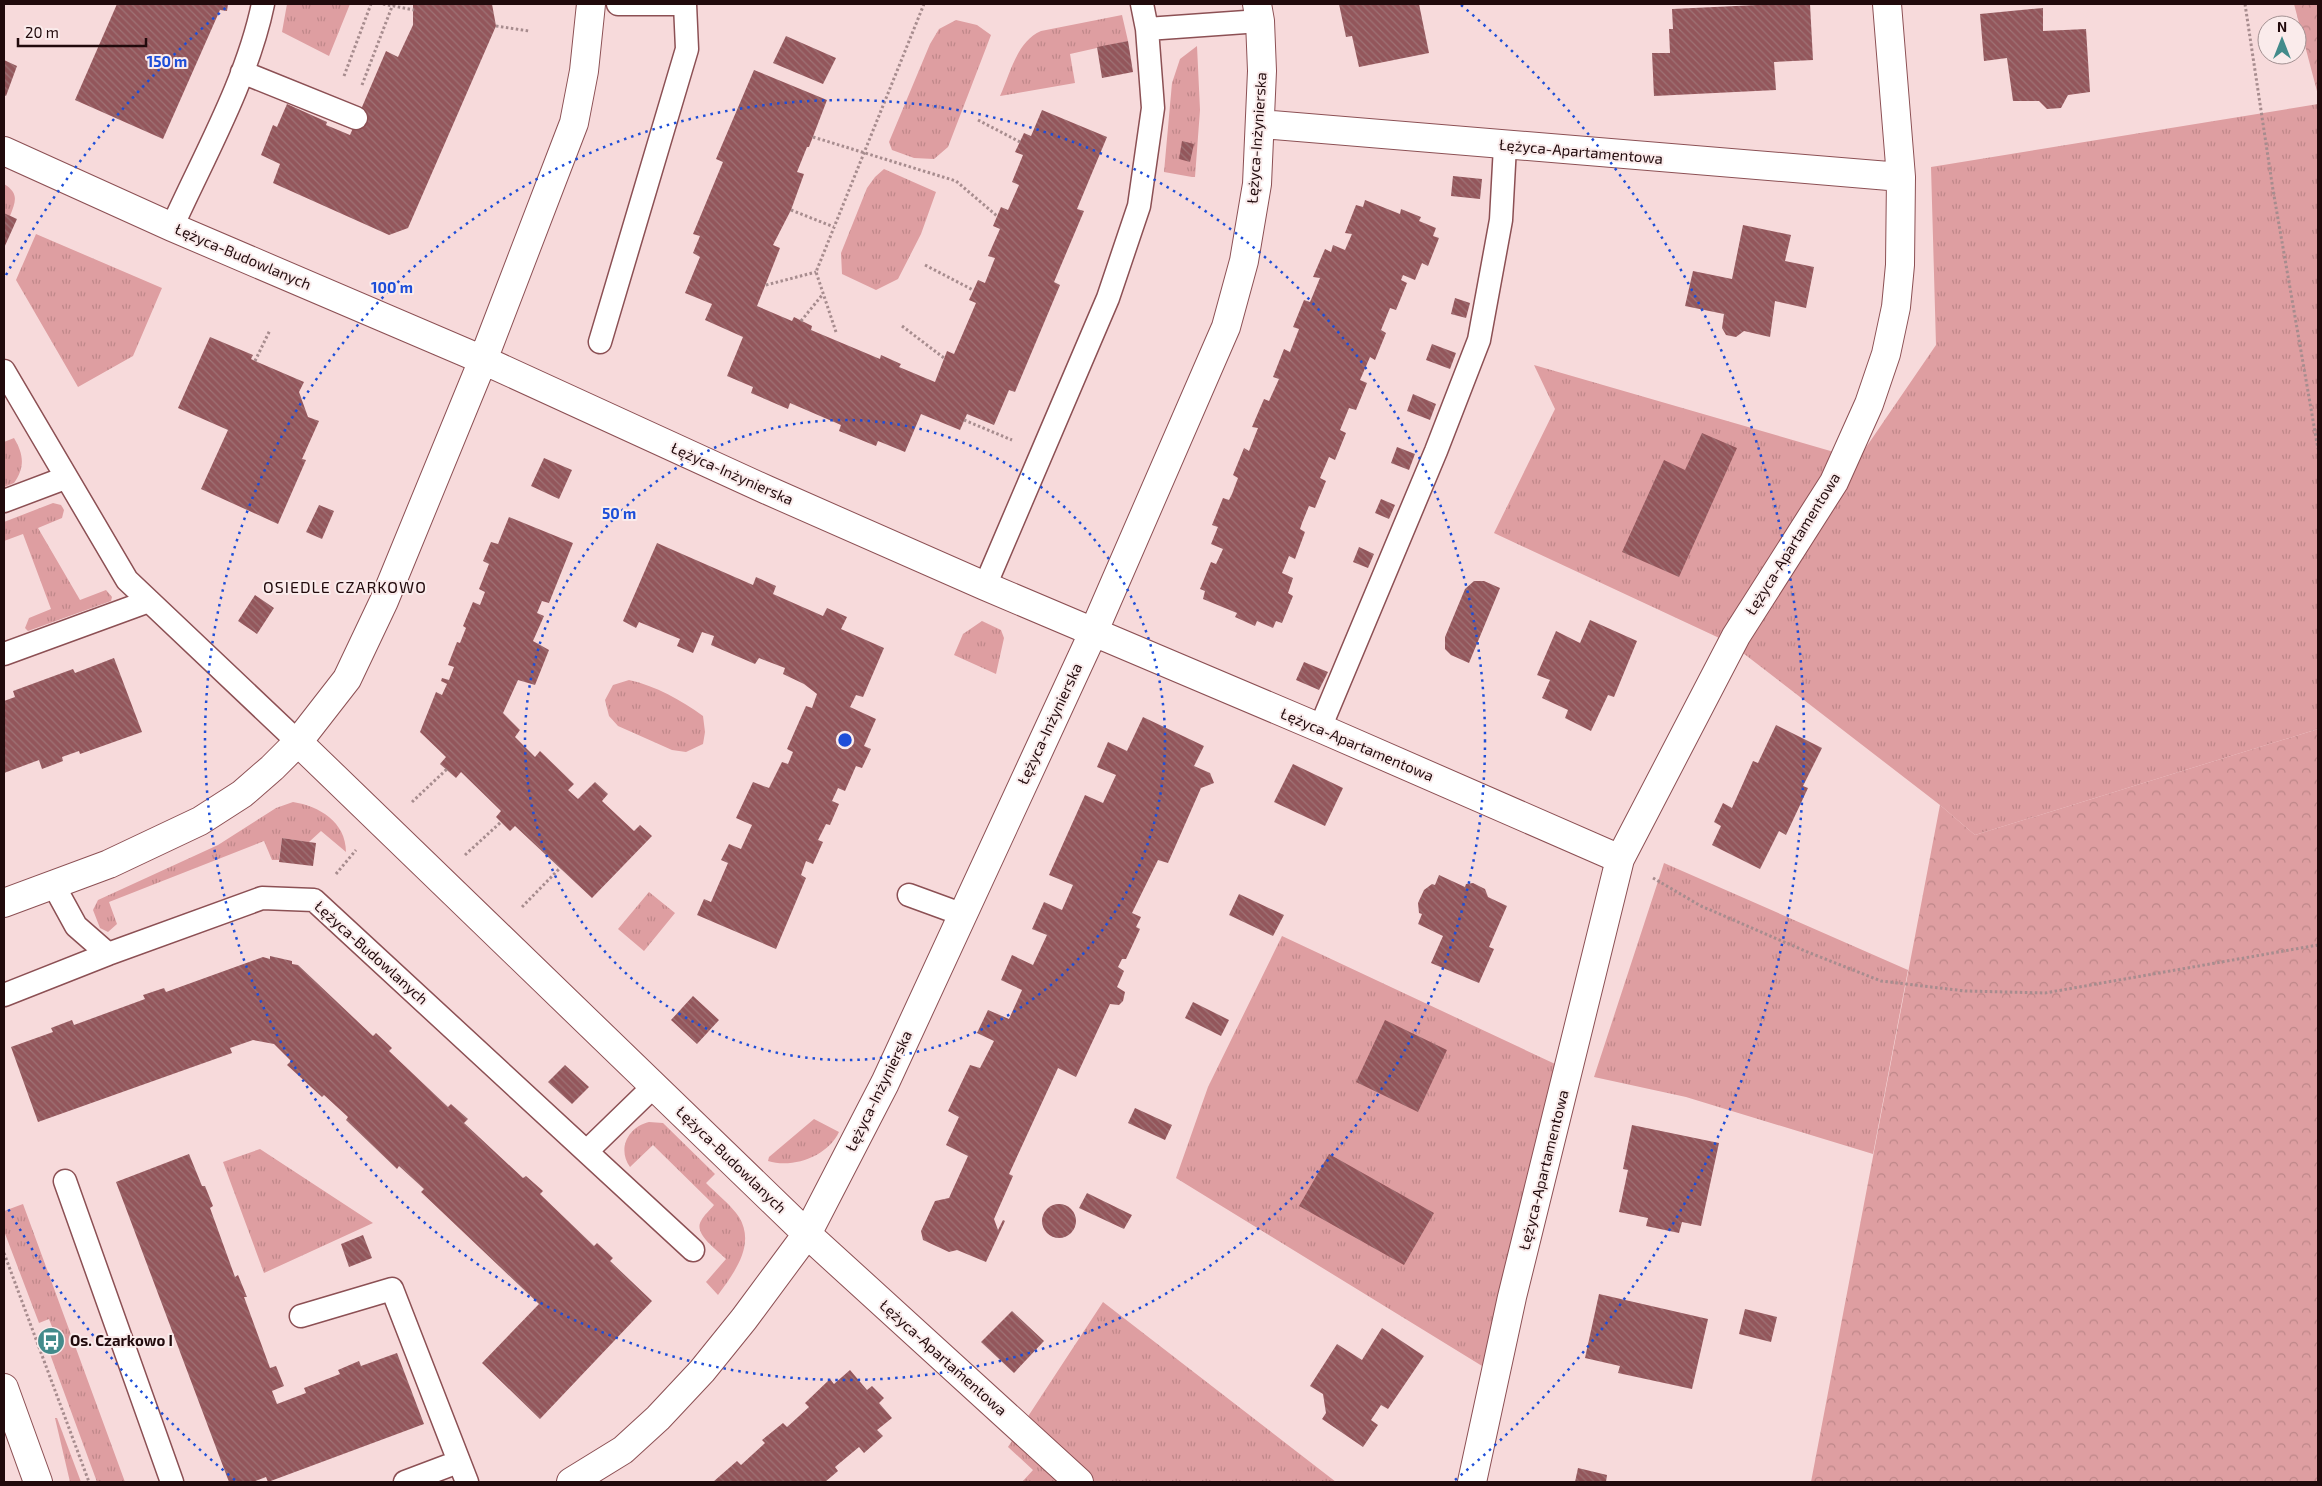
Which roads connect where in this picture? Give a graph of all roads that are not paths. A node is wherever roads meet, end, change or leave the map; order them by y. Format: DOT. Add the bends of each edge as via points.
graph roads {
  1 [pos="263,4"];
  2 [pos="591,4"];
  3 [pos="618,4"];
  4 [pos="678,4"];
  5 [pos="686,4"];
  6 [pos="1142,4"];
  7 [pos="1887,4"];
  8 [pos="1258,13"];
  9 [pos="1147,29"];
  10 [pos="242,72"];
  11 [pos="356,118"];
  12 [pos="1261,124"];
  13 [pos="1505,146"];
  14 [pos="4,152"];
  15 [pos="1901,177"];
  16 [pos="172,227"];
  17 [pos="600,342"];
  18 [pos="483,360"];
  19 [pos="4,371"];
  20 [pos="65,478"];
  21 [pos="4,501"];
  22 [pos="985,586"];
  23 [pos="148,601"];
  24 [pos="1093,633"];
  25 [pos="4,654"];
  26 [pos="1320,728"];
  27 [pos="298,742"];
  28 [pos="1620,859"];
  29 [pos="53,884"];
  30 [pos="909,894"];
  31 [pos="4,903"];
  32 [pos="961,914"];
  33 [pos="108,954"];
  34 [pos="4,994"];
  35 [pos="654,1086"];
  36 [pos="588,1151"];
  37 [pos="66,1181"];
  38 [pos="807,1234"];
  39 [pos="693,1250"];
  40 [pos="301,1316"];
  41 [pos="4,1388"];
  42 [pos="463,1472"];
  43 [pos="38,1482"];
  44 [pos="172,1482"];
  45 [pos="405,1482"];
  46 [pos="570,1482"];
  47 [pos="1079,1482"];
  48 [pos="1472,1482"];
  1 -- 10 [label="lane"];
  2 -- 18 [label="street" via="584,71 574,123"];
  3 -- 4 [label="lane"];
  5 -- 17 [label="lane" via="687,49"];
  6 -- 9 [label="lane"];
  7 -- 15 [label="street, Łężyca-Apartamentowa"];
  8 -- 9 [label="lane"];
  8 -- 12 [label="street, Łężyca-Inżynierska"];
  9 -- 22 [label="lane" via="1153,108 1138,206 1108,298"];
  10 -- 11 [label="lane"];
  10 -- 16 [label="lane"];
  12 -- 13 [label="street, Łężyca-Apartamentowa"];
  12 -- 24 [label="street, Łężyca-Inżynierska" via="1255,194 1244,261 1226,327"];
  13 -- 15 [label="street, Łężyca-Apartamentowa"];
  13 -- 26 [label="lane" via="1501,220 1479,340"];
  14 -- 16 [label="street, Łężyca-Budowlanych"];
  15 -- 28 [label="street, Łężyca-Apartamentowa" via="1896,307 1886,354 1869,404 1834,482 1736,636"];
  16 -- 18 [label="street, Łężyca-Budowlanych"];
  18 -- 22 [label="street, Łężyca-Inżynierska"];
  18 -- 27 [label="street" via="384,601 347,679"];
  19 -- 20 [label="lane, Łężyca-Budowlanych"];
  20 -- 21 [label="lane"];
  20 -- 23 [label="lane, Łężyca-Budowlanych" via="126,580"];
  22 -- 24 [label="street, Łężyca-Inżynierska"];
  23 -- 25 [label="lane"];
  23 -- 27 [label="lane, Łężyca-Budowlanych"];
  24 -- 26 [label="street, Łężyca-Apartamentowa"];
  24 -- 32 [label="street, Łężyca-Inżynierska"];
  26 -- 28 [label="street, Łężyca-Apartamentowa"];
  27 -- 29 [label="street" via="242,794 200,820 108,864"];
  27 -- 35 [label="street, Łężyca-Budowlanych"];
  28 -- 48 [label="street, Łężyca-Apartamentowa" via="1512,1297"];
  29 -- 31 [label="street"];
  29 -- 33 [label="lane" via="76,926"];
  30 -- 32 [label="lane"];
  32 -- 38 [label="street, Łężyca-Inżynierska" via="885,1083"];
  33 -- 34 [label="lane, Łężyca-Budowlanych"];
  33 -- 36 [label="lane, Łężyca-Budowlanych" via="262,898 314,900"];
  35 -- 36 [label="lane"];
  35 -- 38 [label="street, Łężyca-Budowlanych"];
  36 -- 39 [label="lane, Łężyca-Budowlanych"];
  37 -- 44 [label="lane"];
  38 -- 46 [label="street, Łężyca-Inżynierska" via="702,1371 658,1418 623,1450"];
  38 -- 47 [label="street, Łężyca-Apartamentowa"];
  40 -- 42 [label="lane" via="392,1289"];
  41 -- 43 [label="street"];
  42 -- 45 [label="lane"];
}
